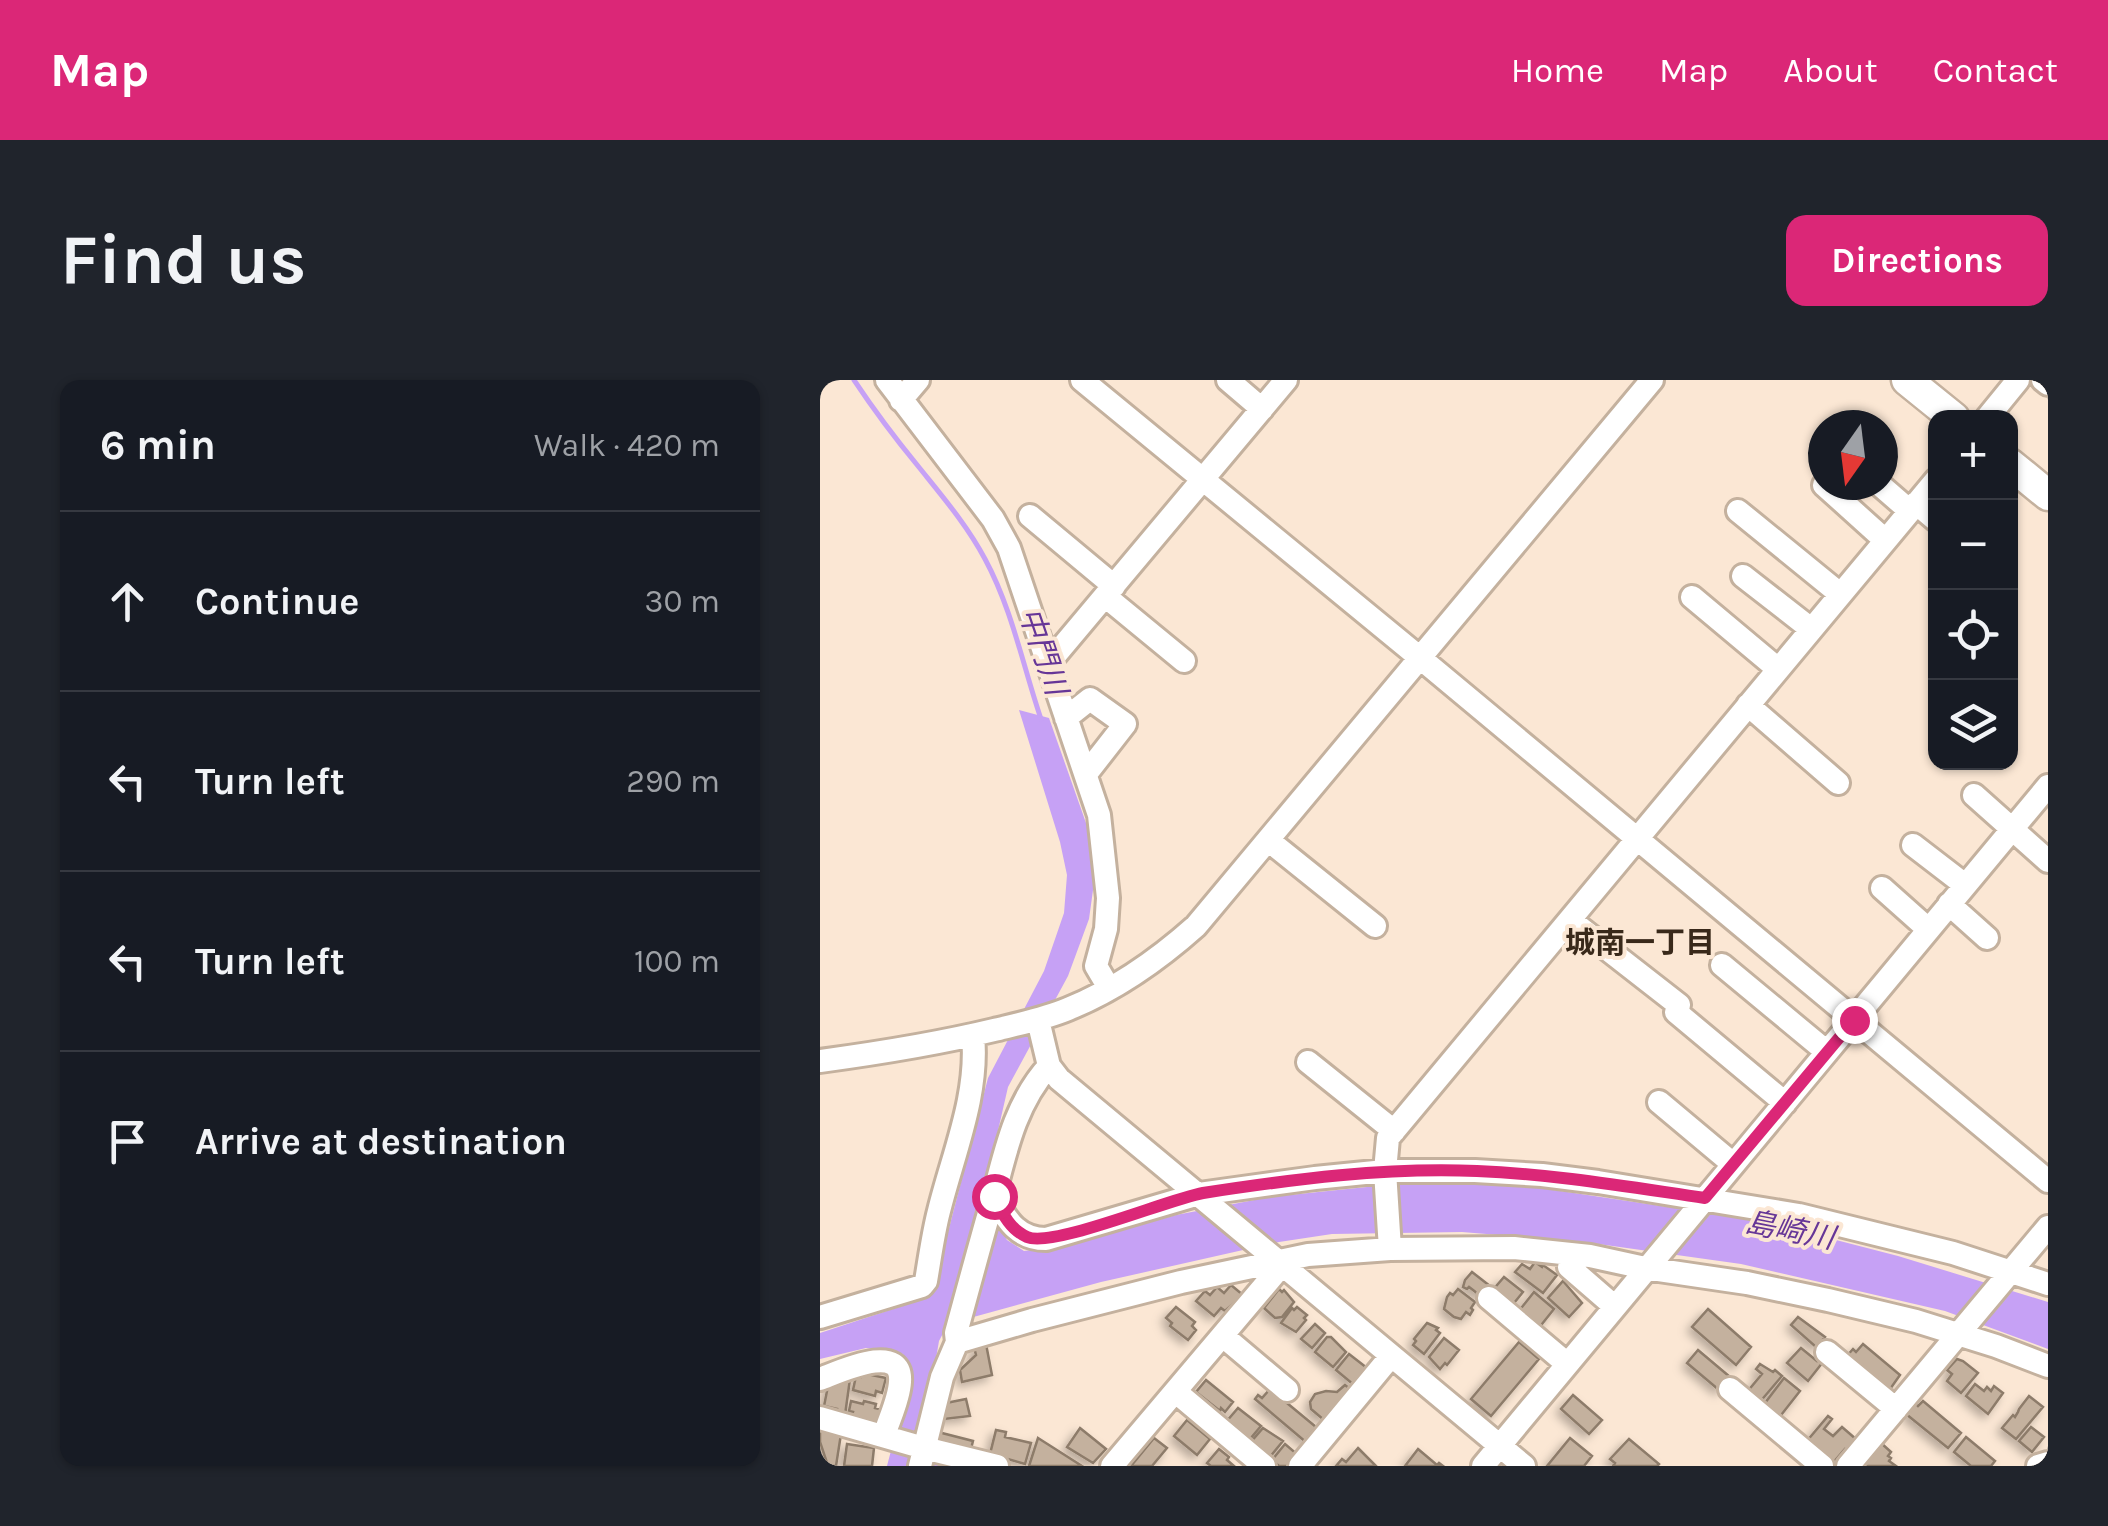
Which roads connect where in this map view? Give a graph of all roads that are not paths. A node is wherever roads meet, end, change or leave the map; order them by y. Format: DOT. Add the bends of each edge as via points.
graph roads {
  1 [pos="886,380"];
  2 [pos="918,380"];
  3 [pos="1082,380"];
  4 [pos="1228,380"];
  5 [pos="1286,380"];
  6 [pos="1652,380"];
  7 [pos="1907,380"];
  8 [pos="2018,380"];
  9 [pos="901,400"];
  10 [pos="1262,408"];
  11 [pos="1944,410"];
  12 [pos="1994,410"];
  13 [pos="2018,471"];
  14 [pos="1203,480"];
  15 [pos="1928,489"];
  16 [pos="2048,495"];
  17 [pos="1898,497"];
  18 [pos="1840,500"];
  19 [pos="1913,507"];
  20 [pos="1738,511"];
  21 [pos="1928,515"];
  22 [pos="1030,516"];
  23 [pos="1885,540"];
  24 [pos="1743,576"];
  25 [pos="1110,591"];
  26 [pos="1840,594"];
  27 [pos="1692,597"];
  28 [pos="1810,629"];
  29 [pos="1419,657"];
  30 [pos="1184,661"];
  31 [pos="1047,665"];
  32 [pos="1778,669"];
  33 [pos="1748,704"];
  34 [pos="1066,718"];
  35 [pos="1086,774"];
  36 [pos="1838,784"];
  37 [pos="2048,786"];
  38 [pos="1974,795"];
  39 [pos="2012,830"];
  40 [pos="1637,839"];
  41 [pos="1268,840"];
  42 [pos="1913,844"];
  43 [pos="2048,861"];
  44 [pos="1965,885"];
  45 [pos="1882,888"];
  46 [pos="1949,904"];
  47 [pos="1570,920"];
  48 [pos="1375,926"];
  49 [pos="1928,930"];
  50 [pos="1987,938"];
  51 [pos="1722,964"];
  52 [pos="1109,988"];
  53 [pos="1038,1020"];
  54 [pos="1854,1020"];
  55 [pos="973,1036"];
  56 [pos="1828,1052"];
  57 [pos="820,1060"];
  58 [pos="1308,1062"];
  59 [pos="1050,1066"];
  60 [pos="1659,1102"];
  61 [pos="1785,1103"];
  62 [pos="1394,1131"];
  63 [pos="1734,1164"];
  64 [pos="1385,1175"];
  65 [pos="2048,1180"];
  66 [pos="1203,1198"];
  67 [pos="1702,1202"];
  68 [pos="992,1204"];
  69 [pos="2048,1227"];
  70 [pos="1389,1245"];
  71 [pos="1275,1259"];
  72 [pos="1648,1265"];
  73 [pos="1569,1267"];
  74 [pos="2010,1274"];
  75 [pos="2048,1284"];
  76 [pos="1490,1298"];
  77 [pos="1614,1306"];
  78 [pos="820,1317"];
  79 [pos="1961,1332"];
  80 [pos="1223,1336"];
  81 [pos="956,1338"];
  82 [pos="1828,1352"];
  83 [pos="1391,1356"];
  84 [pos="1566,1363"];
  85 [pos="2048,1366"];
  86 [pos="820,1379"];
  87 [pos="1730,1389"];
  88 [pos="1287,1390"];
  89 [pos="1176,1392"];
  90 [pos="1896,1409"];
  91 [pos="820,1418"];
  92 [pos="887,1437"];
  93 [pos="1500,1446"];
  94 [pos="921,1454"];
  95 [pos="2048,1463"];
  96 [pos="997,1466"];
  97 [pos="1112,1466"];
  98 [pos="1264,1466"];
  99 [pos="1300,1466"];
  100 [pos="1482,1466"];
  101 [pos="1524,1466"];
  102 [pos="1822,1466"];
  103 [pos="1848,1466"];
  104 [pos="2038,1466"];
  1 -- 9 [label="street"];
  2 -- 9 [label="street"];
  3 -- 14 [label="street"];
  4 -- 10 [label="street"];
  5 -- 10 [label="street"];
  6 -- 29 [label="street"];
  7 -- 11 [label="main road"];
  8 -- 12 [label="street"];
  9 -- 31 [label="street" via="1009,548"];
  10 -- 14 [label="street"];
  13 -- 16 [label="main road"];
  14 -- 25 [label="street"];
  14 -- 29 [label="street"];
  15 -- 19 [label="street"];
  17 -- 19 [label="street"];
  18 -- 23 [label="street"];
  19 -- 21 [label="street"];
  19 -- 23 [label="street"];
  20 -- 26 [label="street"];
  22 -- 25 [label="street"];
  23 -- 26 [label="street"];
  24 -- 28 [label="street"];
  25 -- 30 [label="street"];
  25 -- 31 [label="street"];
  26 -- 28 [label="street"];
  27 -- 32 [label="street"];
  28 -- 32 [label="street"];
  29 -- 40 [label="street"];
  29 -- 41 [label="street"];
  31 -- 34 [label="street"];
  32 -- 33 [label="street"];
  33 -- 36 [label="street"];
  33 -- 40 [label="street"];
  34 -- 35 [label="street"];
  34 -- 35 [label="street" via="1090,699 1125,724"];
  35 -- 52 [label="street" via="1100,815 1108,898 1096,966"];
  37 -- 39 [label="street"];
  38 -- 39 [label="street"];
  39 -- 43 [label="street"];
  39 -- 44 [label="street"];
  40 -- 47 [label="street"];
  40 -- 54 [label="street"];
  41 -- 48 [label="street"];
  41 -- 52 [label="street" via="1196,926"];
  42 -- 44 [label="street"];
  44 -- 46 [label="street"];
  45 -- 49 [label="street"];
  46 -- 49 [label="street"];
  46 -- 50 [label="street"];
  47 -- 61 [label="street"];
  47 -- 62 [label="street"];
  49 -- 54 [label="street"];
  51 -- 56 [label="street"];
  52 -- 53 [label="street"];
  53 -- 55 [label="street"];
  53 -- 59 [label="street"];
  54 -- 56 [label="street"];
  54 -- 65 [label="street"];
  55 -- 57 [label="street"];
  55 -- 78 [label="street" via="973,1085 926,1281"];
  56 -- 61 [label="street"];
  58 -- 62 [label="street"];
  59 -- 66 [label="street"];
  59 -- 68 [label="street" via="1014,1127"];
  60 -- 63 [label="street"];
  61 -- 63 [label="street"];
  62 -- 64 [label="street"];
  63 -- 67 [label="street"];
  64 -- 66 [label="street" via="1315,1178"];
  64 -- 67 [label="street" via="1542,1174"];
  64 -- 70 [label="street"];
  66 -- 68 [label="street" via="1046,1239 1025,1236"];
  66 -- 71 [label="street"];
  67 -- 72 [label="street"];
  67 -- 74 [label="street" via="1799,1215"];
  68 -- 81 [label="street"];
  69 -- 74 [label="street"];
  70 -- 71 [label="street"];
  70 -- 72 [label="street" via="1514,1248"];
  71 -- 80 [label="street"];
  71 -- 81 [label="street"];
  71 -- 83 [label="street"];
  72 -- 77 [label="street"];
  72 -- 79 [label="street"];
  73 -- 77 [label="street"];
  74 -- 75 [label="street"];
  74 -- 79 [label="street"];
  76 -- 84 [label="street"];
  77 -- 84 [label="street"];
  79 -- 85 [label="street"];
  79 -- 90 [label="street"];
  80 -- 88 [label="street"];
  80 -- 89 [label="street"];
  81 -- 94 [label="street"];
  82 -- 90 [label="street"];
  83 -- 93 [label="street"];
  83 -- 99 [label="street"];
  84 -- 93 [label="street"];
  86 -- 92 [label="street" via="878,1360 898,1367"];
  87 -- 102 [label="street"];
  89 -- 97 [label="street"];
  89 -- 98 [label="street"];
  90 -- 103 [label="street"];
  91 -- 92 [label="street"];
  92 -- 94 [label="street"];
  93 -- 100 [label="street"];
  93 -- 101 [label="street"];
  94 -- 96 [label="street"];
  95 -- 104 [label="street"];
}
